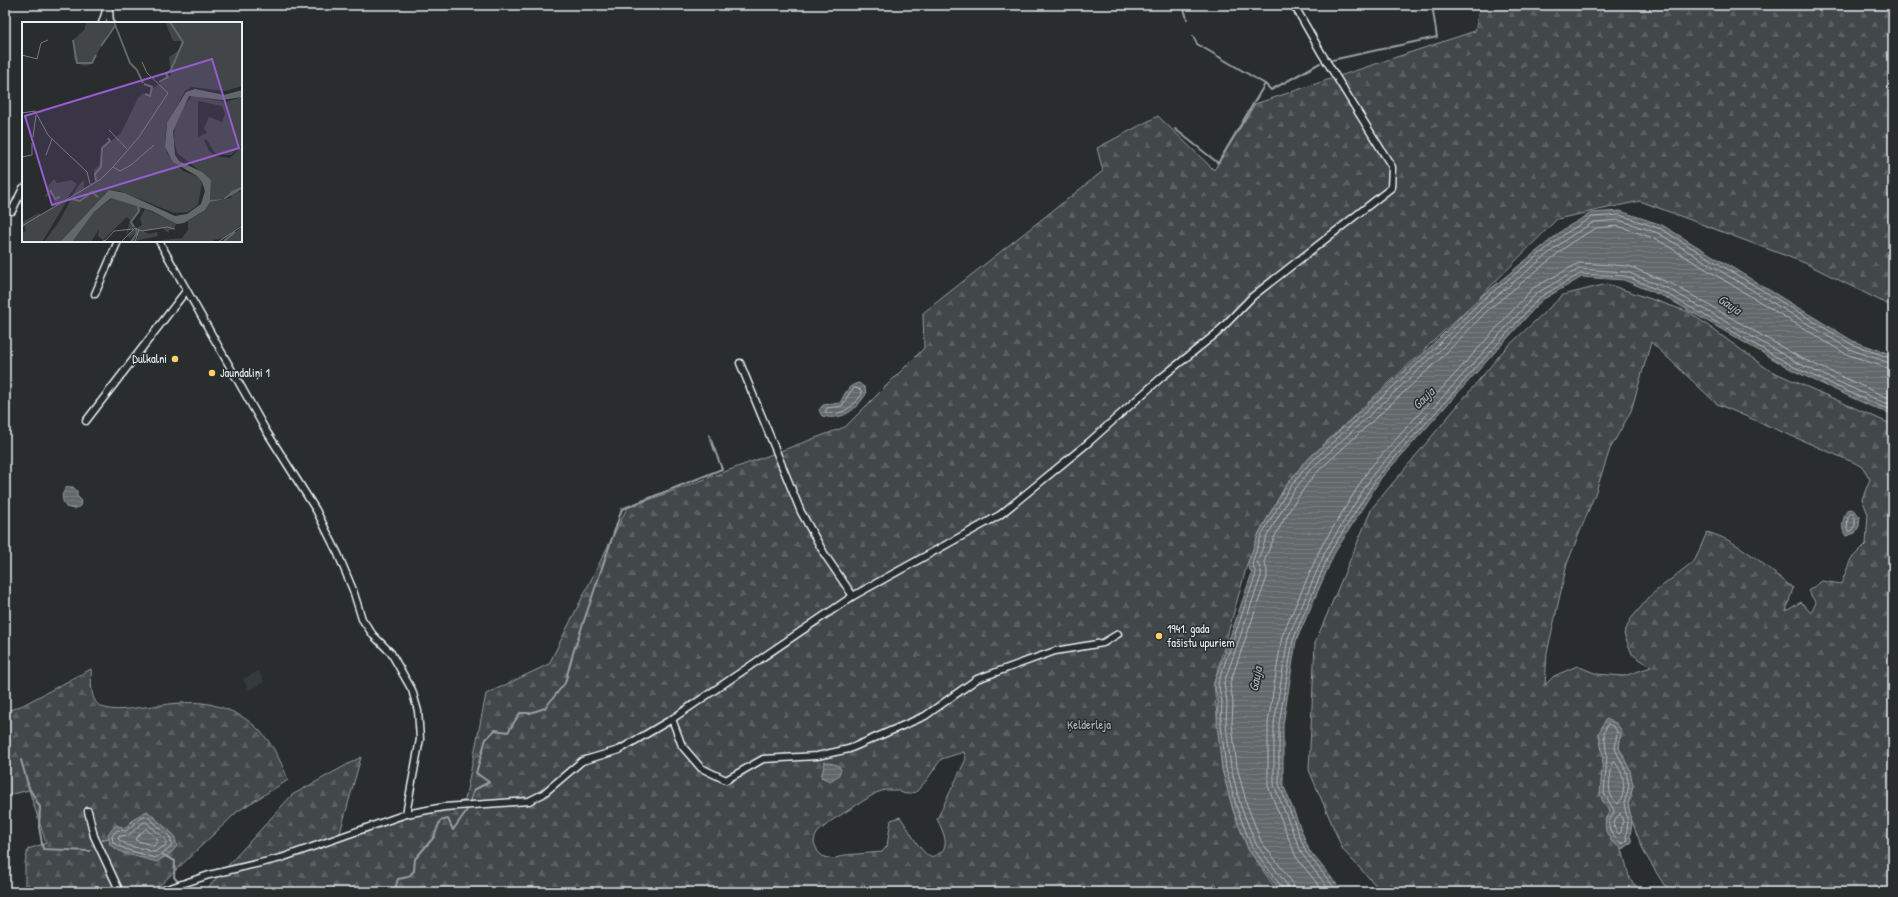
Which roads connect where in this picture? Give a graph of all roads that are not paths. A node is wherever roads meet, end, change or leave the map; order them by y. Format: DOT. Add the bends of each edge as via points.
graph roads {
  1 [pos="108,5"];
  2 [pos="1294,5"];
  3 [pos="102,22"];
  4 [pos="110,22"];
  5 [pos="22,190"];
  6 [pos="12,211"];
  7 [pos="118,242"];
  8 [pos="160,242"];
  9 [pos="186,291"];
  10 [pos="95,294"];
  11 [pos="740,363"];
  12 [pos="86,421"];
  13 [pos="853,596"];
  14 [pos="1118,634"];
  15 [pos="672,719"];
  16 [pos="88,811"];
  17 [pos="406,814"];
  18 [pos="120,892"];
  19 [pos="158,892"];
  1 -- 3 [label="street"];
  1 -- 4 [label="street"];
  2 -- 13 [label="street" via="1392,167 1391,188 1253,296 1217,333 1000,515"];
  5 -- 6 [label="street"];
  7 -- 10 [label="street"];
  8 -- 9 [label="street"];
  9 -- 12 [label="street"];
  9 -- 17 [label="street" via="265,429 316,510 338,554 362,619 373,635 391,653 412,690 418,711 420,739"];
  11 -- 13 [label="street" via="801,512 825,555"];
  13 -- 15 [label="street"];
  14 -- 15 [label="street" via="1103,643 1055,651 977,679 925,716 849,749 817,756 763,760 726,780 701,768 682,746"];
  15 -- 17 [label="street" via="619,750 582,761 530,802 444,807"];
  16 -- 18 [label="street" via="94,836"];
  17 -- 19 [label="street" via="281,858 209,875"];
}
